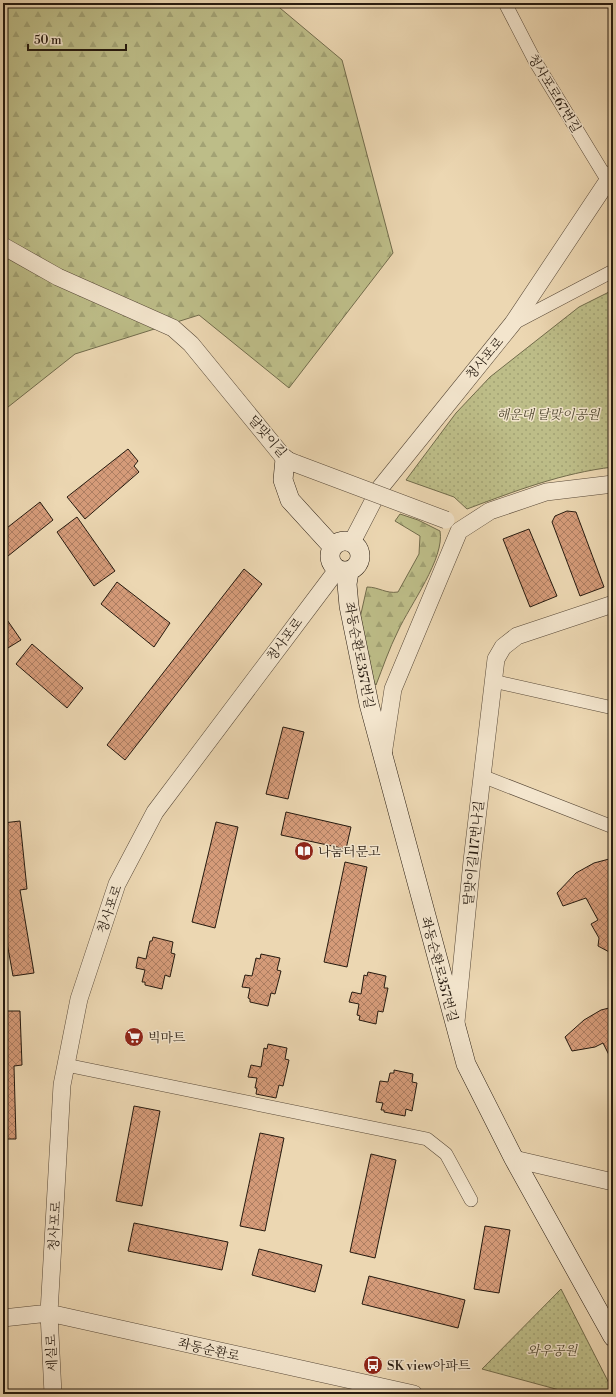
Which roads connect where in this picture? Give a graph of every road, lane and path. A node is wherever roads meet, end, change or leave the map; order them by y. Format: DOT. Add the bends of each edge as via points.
graph roads {
  1 [pos="505,3"];
  2 [pos="610,177"];
  3 [pos="3,246"];
  4 [pos="613,271"];
  5 [pos="513,323"];
  6 [pos="291,461"];
  7 [pos="613,484"];
  8 [pos="453,526"];
  9 [pos="352,542"];
  10 [pos="332,546"];
  11 [pos="343,571"];
  12 [pos="611,606"];
  13 [pos="493,681"];
  14 [pos="613,708"];
  15 [pos="382,758"];
  16 [pos="482,776"];
  17 [pos="613,827"];
  18 [pos="456,1025"];
  19 [pos="66,1065"];
  20 [pos="514,1159"];
  21 [pos="613,1182"];
  22 [pos="471,1200"];
  23 [pos="49,1313"];
  24 [pos="3,1318"];
  25 [pos="613,1337"];
  26 [pos="53,1394"];
  27 [pos="414,1394"];
  1 -- 2 [label="street, 청사포로67번길" via="535,61"];
  2 -- 5 [label="street, 청사포로"];
  3 -- 6 [label="street, 달맞이길" via="58,277 173,328 191,344"];
  4 -- 5 [label="street"];
  5 -- 9 [label="street, 청사포로" via="380,488"];
  6 -- 8 [label="street, 달맞이길, bridge"];
  6 -- 10 [label="main road" via="283,480 290,500"];
  7 -- 8 [label="street" via="546,492"];
  8 -- 15 [label="street" via="393,688"];
  9 -- 10 [label="main road" via="346,540"];
  9 -- 11 [label="main road" via="360,553 359,561 355,568"];
  10 -- 11 [label="main road" via="331,559"];
  11 -- 15 [label="main road, 좌동순환로357번길"];
  11 -- 19 [label="street, 청사포로" via="155,812 117,884 79,999"];
  12 -- 13 [label="street, 달맞이길117번나길" via="516,636 503,646 496,659"];
  13 -- 14 [label="street"];
  13 -- 16 [label="street, 달맞이길117번나길"];
  15 -- 18 [label="main road, 좌동순환로357번길"];
  16 -- 17 [label="street"];
  16 -- 18 [label="street, 달맞이길117번나길"];
  18 -- 20 [label="main road, 좌동순환로357번길" via="466,1064"];
  19 -- 22 [label="street" via="427,1139 446,1154"];
  19 -- 23 [label="street, 청사포로" via="62,1085"];
  20 -- 21 [label="street"];
  20 -- 25 [label="main road, 좌동순환로357번길"];
  23 -- 24 [label="street, 좌동순환로"];
  23 -- 26 [label="street, 세실로"];
  23 -- 27 [label="street, 좌동순환로"];
}
